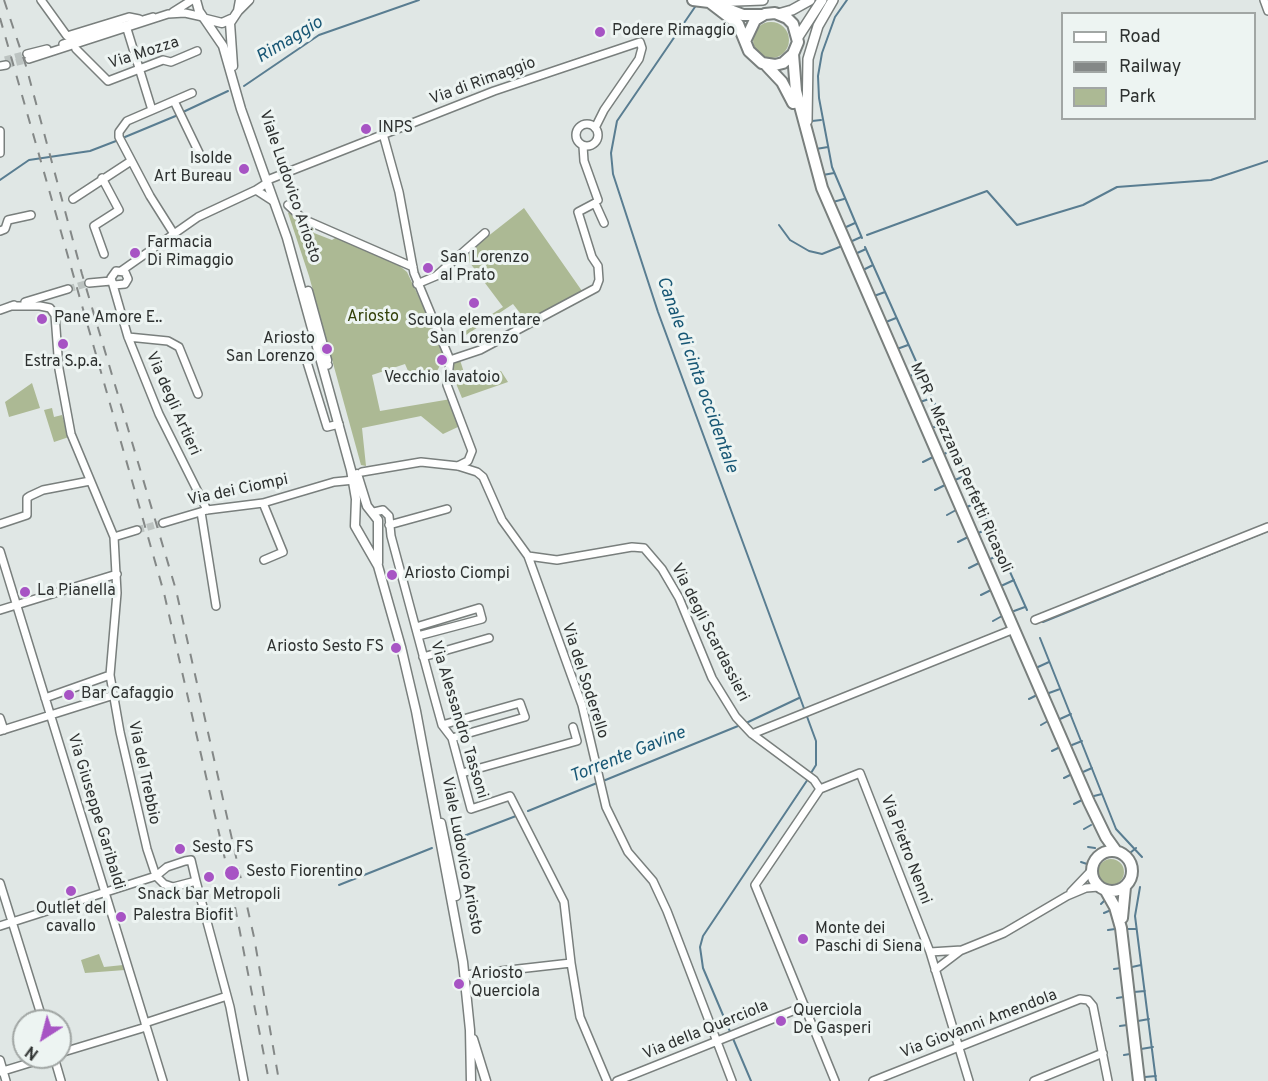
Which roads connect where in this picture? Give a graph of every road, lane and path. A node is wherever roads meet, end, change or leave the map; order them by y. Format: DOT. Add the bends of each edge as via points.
graph roads {
  1 [pos="41,0"];
  2 [pos="194,0"];
  3 [pos="240,0"];
  4 [pos="249,0"];
  5 [pos="693,0"];
  6 [pos="763,0"];
  7 [pos="810,0"];
  8 [pos="822,0"];
  9 [pos="833,0"];
  10 [pos="1264,0"];
  11 [pos="708,1"];
  12 [pos="237,11"];
  13 [pos="1268,11"];
  14 [pos="168,14"];
  15 [pos="778,14"];
  16 [pos="762,15"];
  17 [pos="158,17"];
  18 [pos="205,18"];
  19 [pos="139,19"];
  20 [pos="231,19"];
  21 [pos="127,29"];
  22 [pos="798,37"];
  23 [pos="746,39"];
  24 [pos="76,49"];
  25 [pos="197,51"];
  26 [pos="793,54"];
  27 [pos="766,64"];
  28 [pos="140,70"];
  29 [pos="232,76"];
  30 [pos="192,93"];
  31 [pos="174,101"];
  32 [pos="152,110"];
  33 [pos="595,128"];
  34 [pos="0,131"];
  35 [pos="383,134"];
  36 [pos="806,137"];
  37 [pos="583,146"];
  38 [pos="0,153"];
  39 [pos="202,159"];
  40 [pos="131,161"];
  41 [pos="102,178"];
  42 [pos="269,181"];
  43 [pos="256,190"];
  44 [pos="73,200"];
  45 [pos="598,200"];
  46 [pos="288,205"];
  47 [pos="276,207"];
  48 [pos="30,215"];
  49 [pos="604,223"];
  50 [pos="0,231"];
  51 [pos="485,233"];
  52 [pos="174,234"];
  53 [pos="104,254"];
  54 [pos="413,267"];
  55 [pos="124,272"];
  56 [pos="89,283"];
  57 [pos="113,283"];
  58 [pos="417,284"];
  59 [pos="123,286"];
  60 [pos="68,289"];
  61 [pos="11,306"];
  62 [pos="121,307"];
  63 [pos="0,310"];
  64 [pos="128,337"];
  65 [pos="177,338"];
  66 [pos="168,341"];
  67 [pos="319,355"];
  68 [pos="450,360"];
  69 [pos="328,365"];
  70 [pos="198,394"];
  71 [pos="339,424"];
  72 [pos="458,466"];
  73 [pos="358,475"];
  74 [pos="90,481"];
  75 [pos="263,502"];
  76 [pos="447,509"];
  77 [pos="204,511"];
  78 [pos="373,512"];
  79 [pos="355,517"];
  80 [pos="163,523"];
  81 [pos="0,524"];
  82 [pos="389,525"];
  83 [pos="1268,527"];
  84 [pos="137,530"];
  85 [pos="376,530"];
  86 [pos="362,534"];
  87 [pos="114,537"];
  88 [pos="0,551"];
  89 [pos="528,556"];
  90 [pos="264,560"];
  91 [pos="378,566"];
  92 [pos="117,574"];
  93 [pos="16,605"];
  94 [pos="216,606"];
  95 [pos="0,610"];
  96 [pos="1035,620"];
  97 [pos="1010,626"];
  98 [pos="416,627"];
  99 [pos="418,636"];
  100 [pos="489,638"];
  101 [pos="423,657"];
  102 [pos="110,675"];
  103 [pos="114,695"];
  104 [pos="45,698"];
  105 [pos="51,716"];
  106 [pos="0,718"];
  107 [pos="442,725"];
  108 [pos="573,727"];
  109 [pos="2,731"];
  110 [pos="752,734"];
  111 [pos="452,738"];
  112 [pos="462,773"];
  113 [pos="820,789"];
  114 [pos="1095,814"];
  115 [pos="1116,852"];
  116 [pos="1097,858"];
  117 [pos="1092,870"];
  118 [pos="156,876"];
  119 [pos="196,881"];
  120 [pos="0,883"];
  121 [pos="1125,887"];
  122 [pos="1103,889"];
  123 [pos="106,892"];
  124 [pos="1067,896"];
  125 [pos="12,922"];
  126 [pos="0,926"];
  127 [pos="1121,928"];
  128 [pos="962,950"];
  129 [pos="930,952"];
  130 [pos="571,963"];
  131 [pos="935,970"];
  132 [pos="465,975"];
  133 [pos="227,996"];
  134 [pos="805,1006"];
  135 [pos="38,1009"];
  136 [pos="146,1025"];
  137 [pos="470,1030"];
  138 [pos="717,1042"];
  139 [pos="958,1047"];
  140 [pos="72,1049"];
  141 [pos="1103,1053"];
  142 [pos="0,1060"];
  143 [pos="2,1072"];
  144 [pos="6,1081"];
  145 [pos="163,1081"];
  146 [pos="244,1081"];
  147 [pos="471,1081"];
  148 [pos="486,1081"];
  149 [pos="607,1081"];
  150 [pos="617,1081"];
  151 [pos="732,1081"];
  152 [pos="835,1081"];
  153 [pos="873,1081"];
  154 [pos="969,1081"];
  155 [pos="1034,1081"];
  156 [pos="1108,1081"];
  157 [pos="1139,1081"];
  1 -- 19 [label="street" via="67,36 125,17"];
  2 -- 14 [label="street"];
  2 -- 18 [label="street, Viale Ludovico Ariosto"];
  3 -- 12 [label="street"];
  4 -- 12 [label="street"];
  5 -- 11 [label="main road"];
  6 -- 11 [label="main road"];
  7 -- 15 [label="main road"];
  8 -- 22 [label="main road"];
  9 -- 36 [label="main road" via="811,46 806,75"];
  10 -- 13 [label="street"];
  11 -- 16 [label="main road" via="743,15"];
  11 -- 23 [label="main road" via="738,24"];
  12 -- 20 [label="street"];
  14 -- 17 [label="street"];
  14 -- 18 [label="street"];
  15 -- 16 [label="main road"];
  15 -- 22 [label="main road" via="790,21"];
  16 -- 23 [label="main road" via="749,27"];
  17 -- 19 [label="street"];
  17 -- 21 [label="street"];
  18 -- 20 [label="street" via="222,23"];
  18 -- 29 [label="street, Viale Ludovico Ariosto" via="223,46"];
  19 -- 21 [label="street" via="28,57"];
  20 -- 29 [label="street, Viale Ludovico Ariosto"];
  21 -- 28 [label="street"];
  22 -- 26 [label="main road"];
  23 -- 27 [label="main road" via="751,55"];
  24 -- 28 [label="street, Via Mozza" via="106,80"];
  25 -- 28 [label="street, Via Mozza"];
  26 -- 27 [label="main road" via="779,64"];
  26 -- 36 [label="main road, MPR - Mezzana Perfetti Ricasoli"];
  27 -- 36 [label="main road, MPR - Mezzana Perfetti Ricasoli" via="786,87"];
  28 -- 32 [label="street"];
  29 -- 42 [label="street, Viale Ludovico Ariosto"];
  30 -- 31 [label="street"];
  31 -- 32 [label="street"];
  31 -- 39 [label="street"];
  32 -- 40 [label="street" via="127,121 119,132"];
  33 -- 35 [label="street, Via di Rimaggio" via="639,59 640,42 494,91"];
  33 -- 37 [label="street" via="596,142"];
  33 -- 37 [label="street" via="586,125 577,131"];
  34 -- 38 [label="street"];
  35 -- 42 [label="street, Via di Rimaggio"];
  35 -- 54 [label="street"];
  36 -- 97 [label="main road, MPR - Mezzana Perfetti Ricasoli" via="822,188"];
  37 -- 45 [label="street" via="582,156"];
  40 -- 41 [label="street"];
  40 -- 52 [label="street"];
  41 -- 44 [label="street"];
  41 -- 53 [label="street" via="119,210 93,226"];
  42 -- 43 [label="street, Via di Rimaggio"];
  42 -- 47 [label="street, Viale Ludovico Ariosto"];
  42 -- 69 [label="street, Viale Ludovico Ariosto" via="299,261"];
  43 -- 47 [label="street" via="270,197"];
  43 -- 52 [label="street, Via di Rimaggio" via="198,217"];
  46 -- 54 [label="street" via="303,219"];
  47 -- 67 [label="street, Viale Ludovico Ariosto"];
  48 -- 50 [label="street" via="8,220"];
  49 -- 68 [label="street" via="595,203 578,212 598,266 596,288 480,350"];
  51 -- 58 [label="street" via="436,276"];
  52 -- 55 [label="street, Via di Rimaggio"];
  54 -- 58 [label="street"];
  55 -- 57 [label="street, Via di Rimaggio" via="113,273"];
  55 -- 59 [label="street, Via di Rimaggio" via="127,282"];
  56 -- 57 [label="street"];
  57 -- 59 [label="street"];
  57 -- 62 [label="street, Via degli Artieri"];
  58 -- 68 [label="street"];
  59 -- 62 [label="street, Via degli Artieri"];
  60 -- 61 [label="street"];
  61 -- 63 [label="street"];
  61 -- 74 [label="street, Via del Trebbio" via="40,306 55,313 68,420"];
  62 -- 64 [label="street, Via degli Artieri"];
  64 -- 66 [label="street"];
  64 -- 77 [label="street, Via degli Artieri"];
  65 -- 66 [label="street"];
  66 -- 70 [label="street" via="183,353"];
  67 -- 69 [label="street, Viale Ludovico Ariosto"];
  67 -- 71 [label="street, Viale Ludovico Ariosto"];
  67 -- 71 [label="street" via="306,359 327,427"];
  68 -- 72 [label="street" via="447,385 472,451 468,460"];
  69 -- 73 [label="street, Viale Ludovico Ariosto"];
  71 -- 73 [label="street, Viale Ludovico Ariosto"];
  72 -- 73 [label="street, Via dei Ciompi" via="421,462"];
  72 -- 89 [label="street" via="483,477 502,520"];
  73 -- 75 [label="street, Via dei Ciompi"];
  73 -- 78 [label="street, Viale Ludovico Ariosto" via="363,498"];
  73 -- 79 [label="street, Viale Ludovico Ariosto"];
  74 -- 81 [label="street" via="37,493 27,498 27,515"];
  74 -- 87 [label="street, Via del Trebbio"];
  75 -- 77 [label="street, Via dei Ciompi"];
  75 -- 90 [label="street" via="283,549"];
  76 -- 82 [label="street"];
  77 -- 80 [label="street, Via dei Ciompi"];
  77 -- 94 [label="street, Via degli Artieri"];
  78 -- 79 [label="street" via="361,511"];
  78 -- 82 [label="street" via="386,511"];
  78 -- 85 [label="street, Viale Ludovico Ariosto" via="378,519"];
  79 -- 86 [label="street, Viale Ludovico Ariosto" via="356,528"];
  82 -- 98 [label="street, Via Alessandro Tassoni"];
  83 -- 96 [label="street"];
  84 -- 87 [label="street"];
  85 -- 86 [label="street"];
  85 -- 91 [label="street, Viale Ludovico Ariosto"];
  86 -- 91 [label="street, Viale Ludovico Ariosto"];
  87 -- 92 [label="street, Via del Trebbio"];
  88 -- 93 [label="street, Via Giuseppe Garibaldi"];
  89 -- 110 [label="street, Via degli Scardassieri" via="557,560 644,548 679,598 721,695"];
  89 -- 138 [label="street, Via del Soderello" via="582,705 606,807 628,852 653,881 667,910"];
  91 -- 132 [label="street, Viale Ludovico Ariosto" via="450,860"];
  92 -- 93 [label="street"];
  92 -- 102 [label="street, Via del Trebbio" via="117,621"];
  93 -- 95 [label="street"];
  93 -- 104 [label="street, Via Giuseppe Garibaldi"];
  97 -- 110 [label="street"];
  97 -- 114 [label="main road, MPR - Mezzana Perfetti Ricasoli"];
  98 -- 99 [label="street, Via Alessandro Tassoni"];
  98 -- 99 [label="street, Via Alessandro Tassoni" via="479,608 482,619"];
  99 -- 101 [label="street, Via Alessandro Tassoni"];
  100 -- 101 [label="street"];
  101 -- 107 [label="street, Via Alessandro Tassoni"];
  102 -- 103 [label="street, Via del Trebbio"];
  102 -- 104 [label="street"];
  103 -- 105 [label="street"];
  103 -- 118 [label="street, Via del Trebbio"];
  104 -- 105 [label="street, Via Giuseppe Garibaldi"];
  105 -- 109 [label="street"];
  105 -- 123 [label="street, Via Giuseppe Garibaldi"];
  106 -- 109 [label="street"];
  107 -- 111 [label="street, Via Alessandro Tassoni"];
  107 -- 111 [label="street" via="520,703 525,717"];
  108 -- 112 [label="street" via="576,741"];
  110 -- 113 [label="street, Via degli Scardassieri" via="814,780"];
  111 -- 112 [label="street, Via Alessandro Tassoni"];
  112 -- 130 [label="street, Via Alessandro Tassoni" via="471,809 510,796 564,902"];
  113 -- 129 [label="street, Via Pietro Nenni" via="860,773"];
  113 -- 134 [label="street" via="755,885"];
  114 -- 115 [label="main road, MPR - Mezzana Perfetti Ricasoli"];
  114 -- 116 [label="main road, MPR - Mezzana Perfetti Ricasoli"];
  115 -- 116 [label="main road" via="1106,852"];
  115 -- 121 [label="main road" via="1126,856 1132,865 1132,875"];
  116 -- 117 [label="main road"];
  117 -- 122 [label="main road"];
  117 -- 124 [label="street"];
  118 -- 119 [label="street" via="168,886"];
  118 -- 119 [label="street" via="167,867 191,860"];
  118 -- 123 [label="street"];
  119 -- 133 [label="street"];
  120 -- 125 [label="street"];
  121 -- 122 [label="main road" via="1114,892"];
  121 -- 127 [label="main road"];
  122 -- 124 [label="street" via="1086,888"];
  122 -- 127 [label="main road" via="1115,907"];
  123 -- 125 [label="street"];
  123 -- 136 [label="street, Via Giuseppe Garibaldi"];
  124 -- 128 [label="street" via="1004,933"];
  125 -- 126 [label="street"];
  125 -- 135 [label="street"];
  127 -- 157 [label="main road"];
  128 -- 129 [label="street"];
  128 -- 131 [label="street"];
  129 -- 131 [label="street, Via Pietro Nenni"];
  130 -- 132 [label="street"];
  130 -- 149 [label="street" via="580,1017"];
  131 -- 139 [label="street, Via Pietro Nenni"];
  132 -- 137 [label="street, Viale Ludovico Ariosto"];
  133 -- 136 [label="street"];
  133 -- 146 [label="street"];
  134 -- 138 [label="street, Via della Querciola"];
  134 -- 152 [label="street"];
  136 -- 140 [label="street"];
  136 -- 145 [label="street, Via Giuseppe Garibaldi"];
  137 -- 147 [label="street, Viale Ludovico Ariosto"];
  137 -- 148 [label="street, Viale Ludovico Ariosto"];
  138 -- 150 [label="street, Via della Querciola"];
  138 -- 151 [label="street, Via del Soderello"];
  139 -- 141 [label="street, Via Giovanni Amendola" via="1080,999 1093,1006"];
  139 -- 153 [label="street, Via Giovanni Amendola"];
  139 -- 154 [label="street, Via Pietro Nenni"];
  141 -- 155 [label="street"];
  141 -- 156 [label="street"];
  142 -- 143 [label="street"];
  143 -- 144 [label="street"];
}
